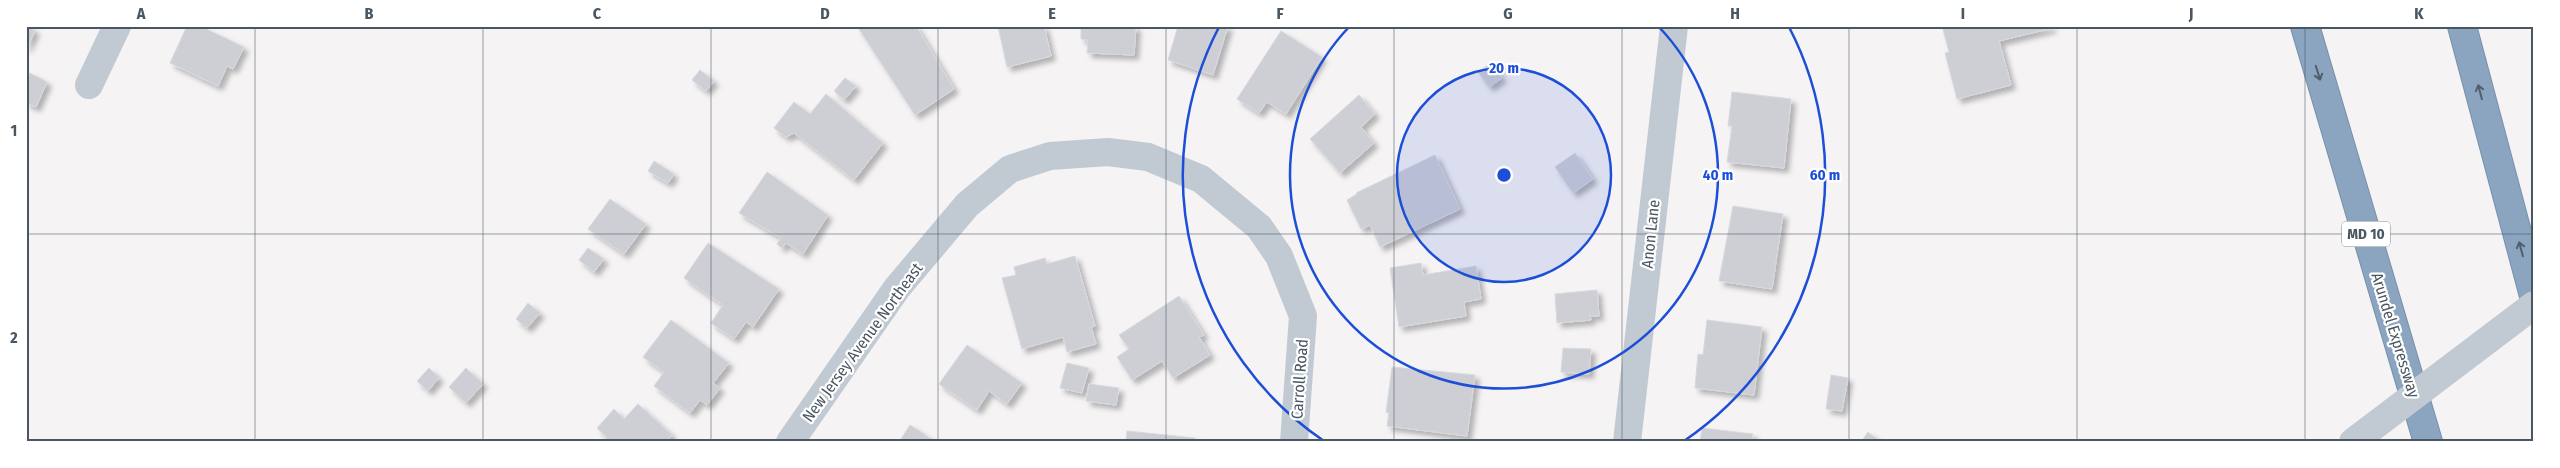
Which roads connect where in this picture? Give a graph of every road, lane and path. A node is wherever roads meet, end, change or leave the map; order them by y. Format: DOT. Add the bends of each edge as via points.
graph roads {
  1 [pos="116,26"];
  2 [pos="1674,26"];
  3 [pos="2305,26"];
  4 [pos="2462,26"];
  5 [pos="89,85"];
  6 [pos="2534,296"];
  7 [pos="2534,305"];
  8 [pos="1303,316"];
  9 [pos="790,442"];
  10 [pos="1294,442"];
  11 [pos="1627,442"];
  12 [pos="2353,442"];
  13 [pos="2428,442"];
  1 -- 5 [label="street"];
  2 -- 11 [label="street, Anon Lane"];
  3 -- 13 [label="highway, Arundel Expressway / MD 10, one-way"];
  6 -- 4 [label="highway, one-way"];
  7 -- 12 [label="street, bridge"];
  8 -- 9 [label="street, New Jersey Avenue Northeast" via="1279,256 1260,226 1201,179 1148,157 1108,152 1050,156 1010,169 967,205 897,288"];
  8 -- 10 [label="street, Carroll Road"];
}
